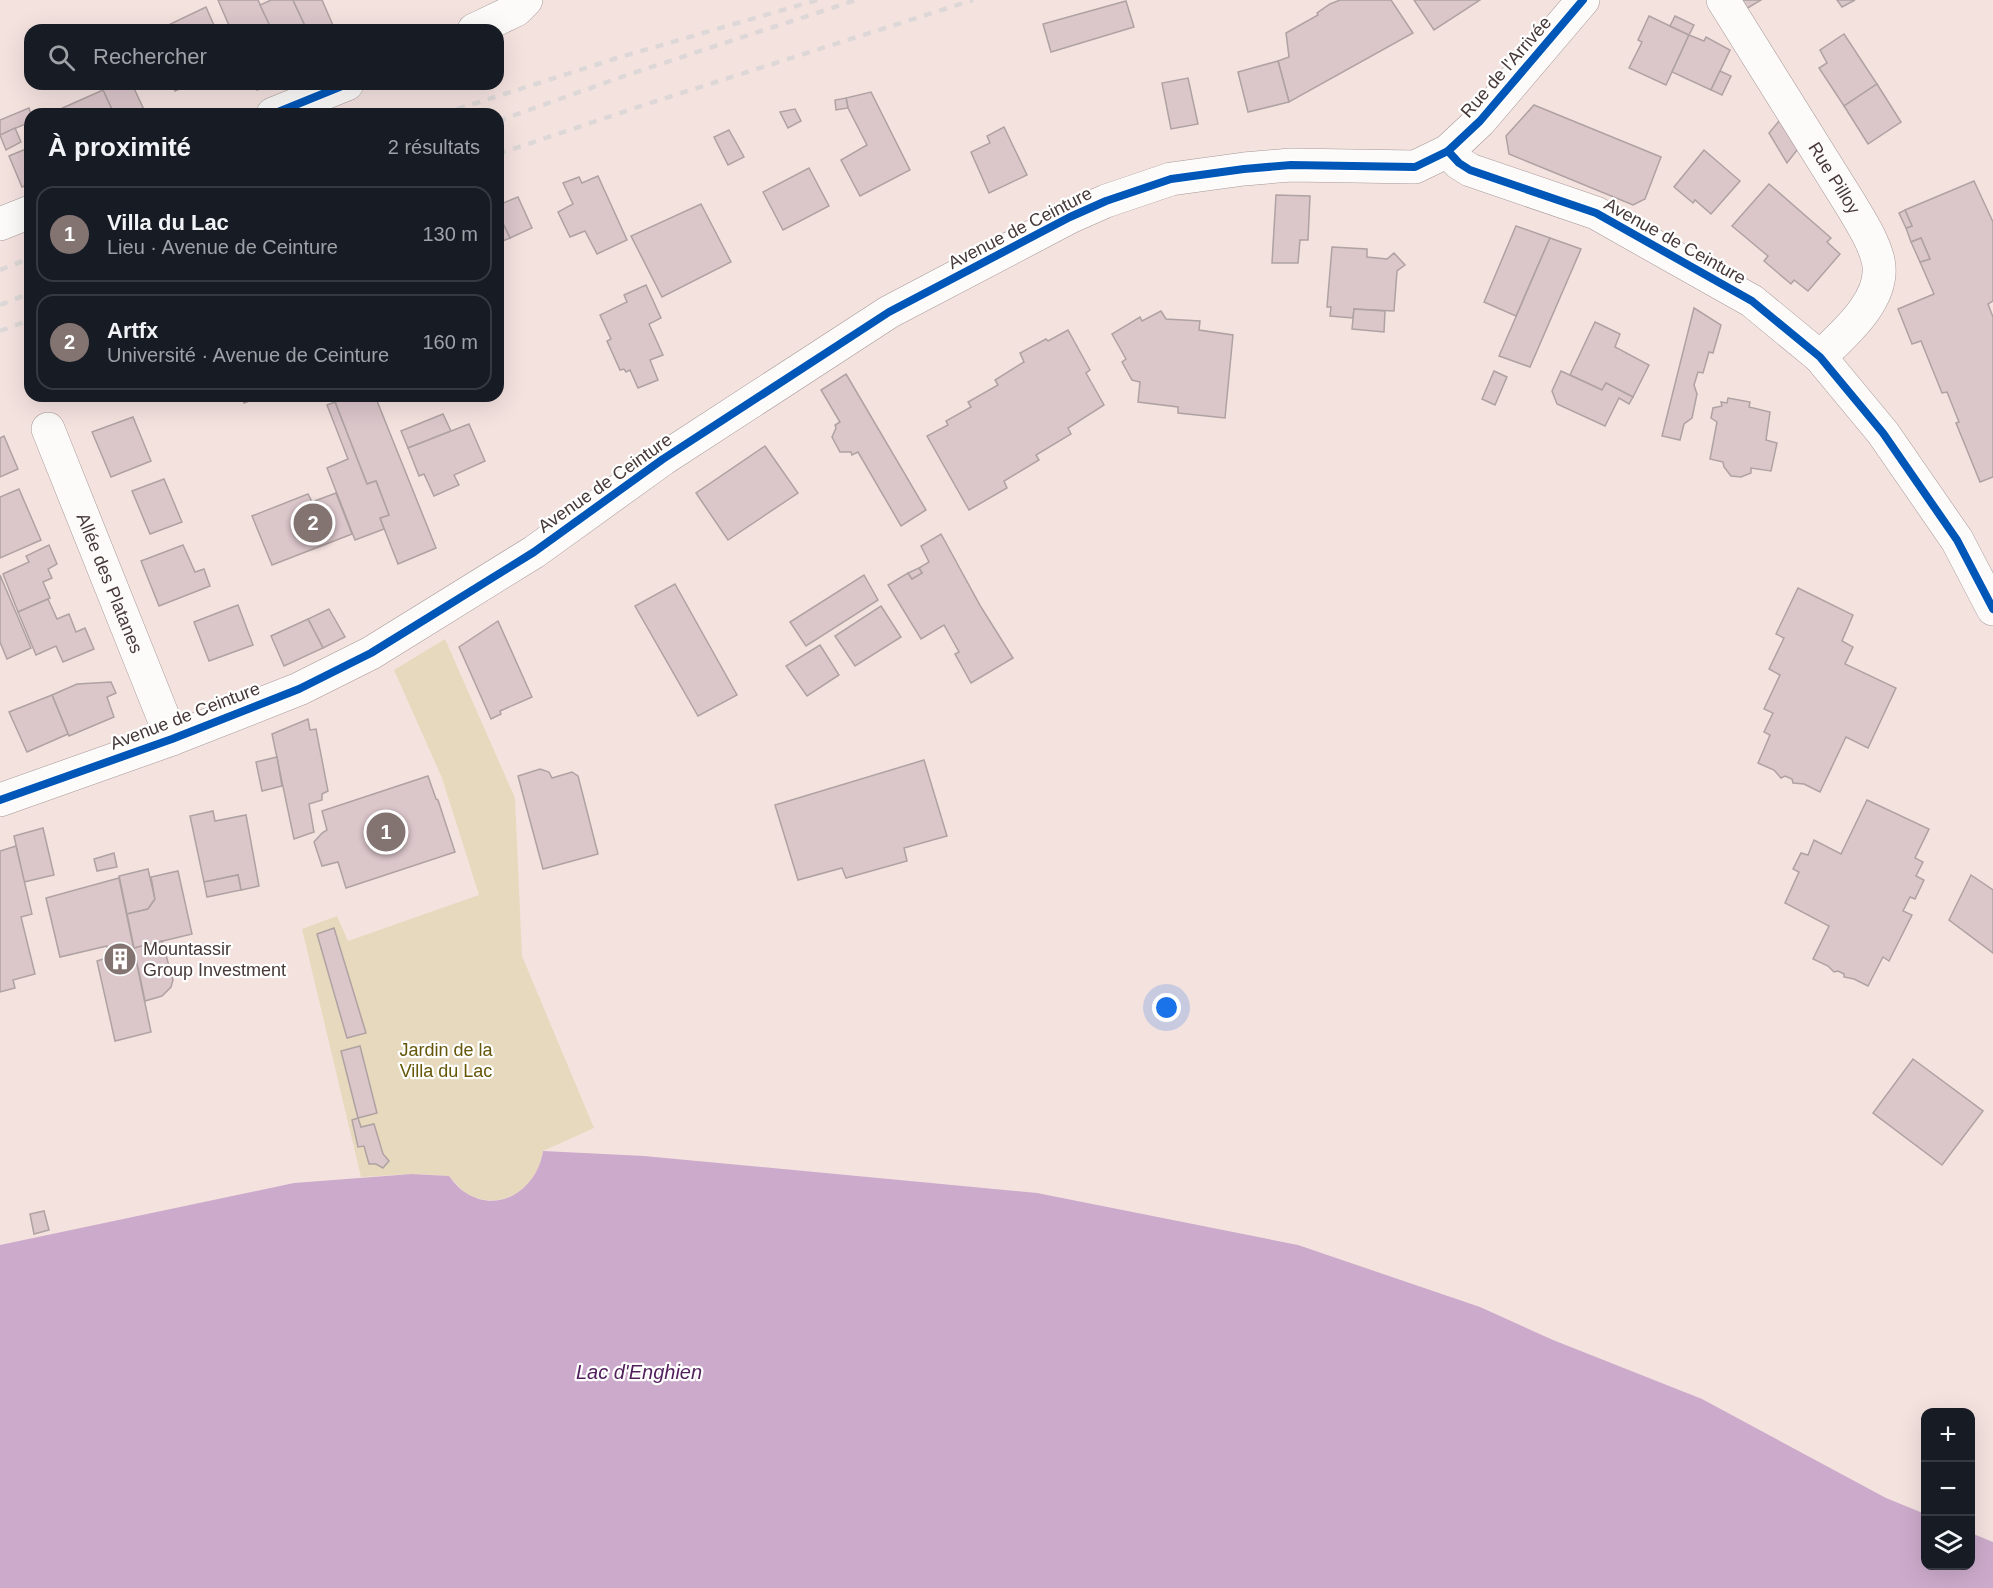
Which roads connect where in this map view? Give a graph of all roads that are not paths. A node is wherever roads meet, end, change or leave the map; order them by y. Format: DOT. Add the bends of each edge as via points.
graph roads {
  1 [pos="526,0"];
  2 [pos="1583,0"];
  3 [pos="1723,0"];
  4 [pos="486,24"];
  5 [pos="332,90"];
  6 [pos="288,108"];
  7 [pos="1448,151"];
  8 [pos="24,214"];
  9 [pos="0,224"];
  10 [pos="1820,357"];
  11 [pos="48,429"];
  12 [pos="1993,609"];
  13 [pos="172,739"];
  14 [pos="0,800"];
  1 -- 4 [label="street"];
  2 -- 7 [label="street, Rue de l'Arrivée" via="1480,121"];
  3 -- 10 [label="street, Rue Pilloy" via="1870,239 1878,261 1880,276 1859,319"];
  5 -- 6 [label="street"];
  7 -- 10 [label="street, Avenue de Ceinture" via="1470,170 1596,213 1752,301"];
  7 -- 13 [label="street, Avenue de Ceinture" via="1414,167 1291,165 1170,179 1050,226 889,312 663,459 534,552 371,653 299,689"];
  8 -- 9 [label="street"];
  10 -- 12 [label="street, Avenue de Ceinture" via="1883,433 1957,540"];
  11 -- 13 [label="street, Allée des Platanes"];
  13 -- 14 [label="street, Avenue de Ceinture"];
}
